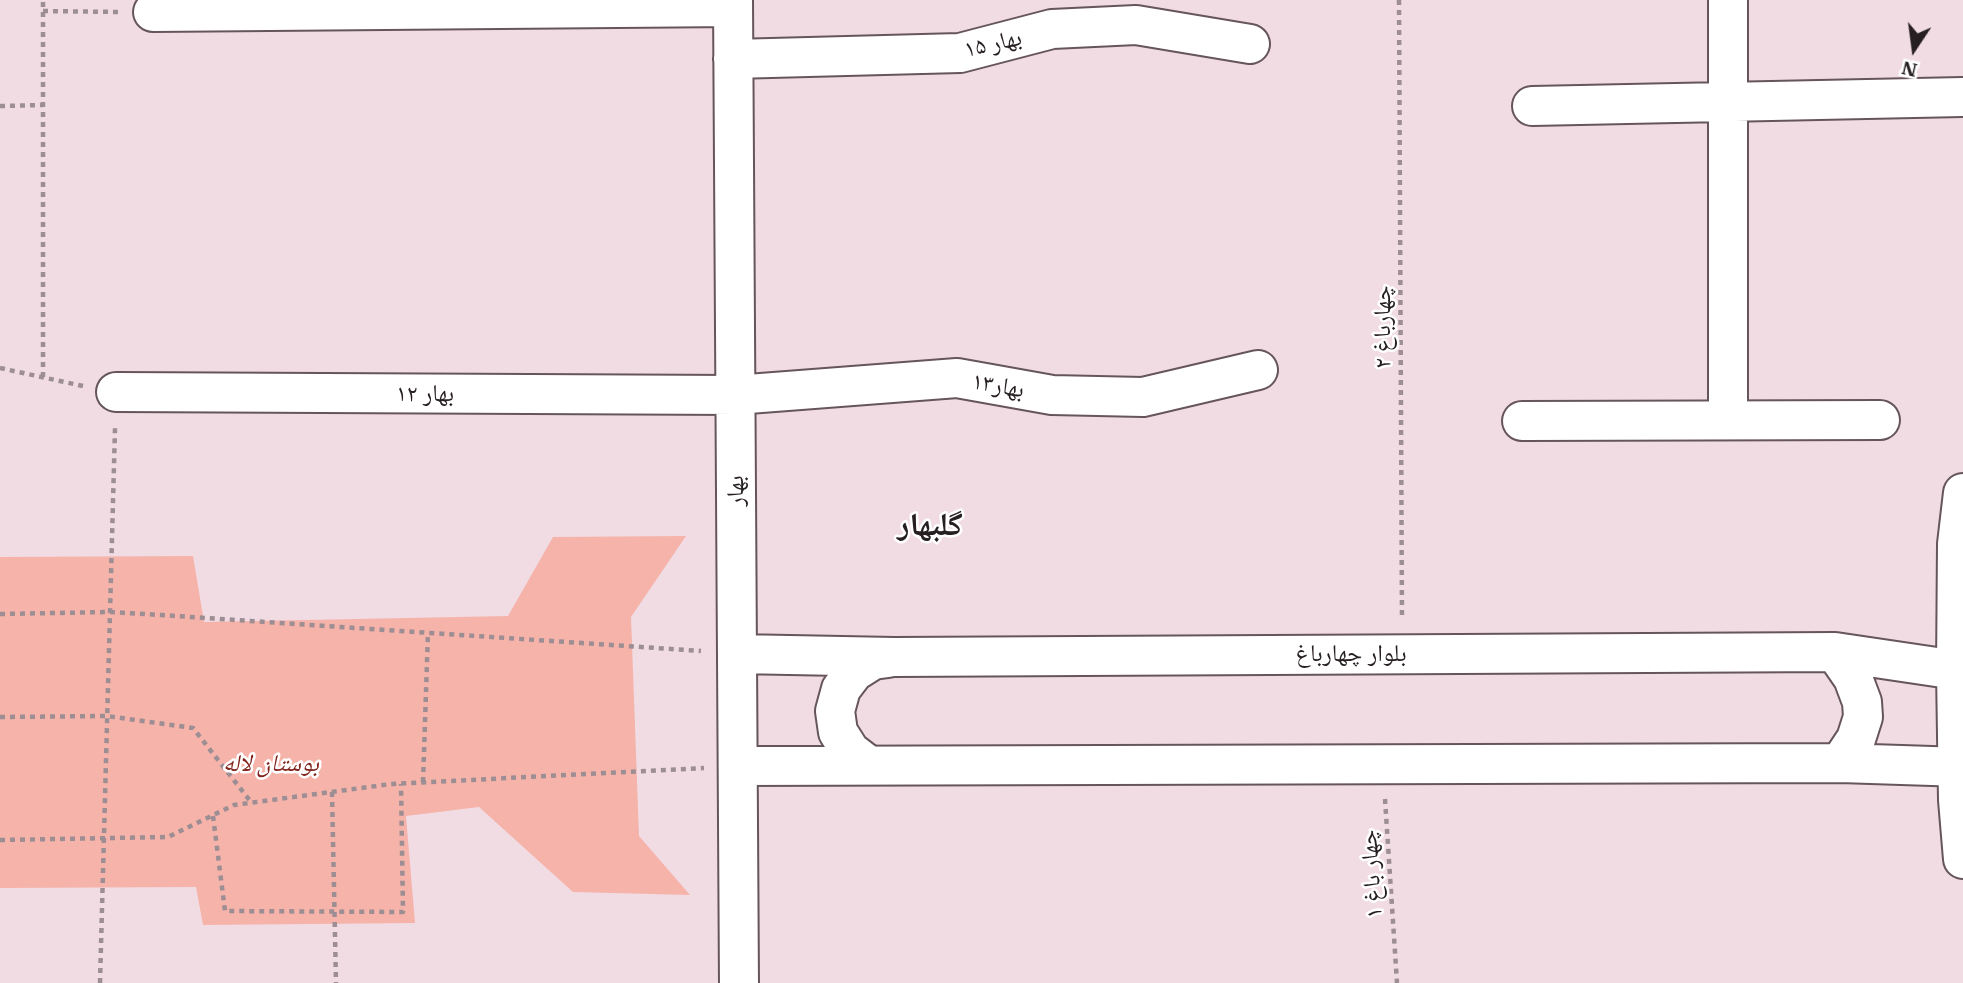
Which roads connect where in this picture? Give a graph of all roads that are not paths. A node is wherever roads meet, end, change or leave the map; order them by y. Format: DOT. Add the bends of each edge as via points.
graph roads {
  1 [pos="1728,0"];
  2 [pos="733,4"];
  3 [pos="153,12"];
  4 [pos="1250,44"];
  5 [pos="733,60"];
  6 [pos="1963,97"];
  7 [pos="1728,102"];
  8 [pos="1532,106"];
  9 [pos="1258,370"];
  10 [pos="116,392"];
  11 [pos="735,395"];
  12 [pos="1728,420"];
  13 [pos="1880,420"];
  14 [pos="1522,421"];
  15 [pos="1963,493"];
  16 [pos="1835,652"];
  17 [pos="737,654"];
  18 [pos="894,657"];
  19 [pos="1959,671"];
  20 [pos="1840,763"];
  21 [pos="867,764"];
  22 [pos="738,766"];
  23 [pos="1961,767"];
  24 [pos="1963,859"];
  25 [pos="739,983"];
  1 -- 7 [label="street"];
  2 -- 3 [label="street"];
  2 -- 5 [label="street, بهار"];
  4 -- 5 [label="street, بهار ۱۵" via="1136,25 1052,29 960,53"];
  5 -- 11 [label="street, بهار"];
  6 -- 7 [label="street"];
  7 -- 8 [label="street"];
  7 -- 12 [label="street"];
  9 -- 11 [label="street, بهار۱۳" via="1143,397 1052,395 957,378"];
  10 -- 11 [label="street, بهار ۱۲"];
  11 -- 17 [label="street, بهار"];
  12 -- 13 [label="street"];
  12 -- 14 [label="street"];
  15 -- 19 [label="street" via="1957,544"];
  16 -- 18 [label="street, بلوار چهارباغ"];
  16 -- 19 [label="street, بلوار چهارباغ"];
  16 -- 20 [label="street" via="1853,678 1863,717 1856,739"];
  17 -- 18 [label="street, بلوار چهارباغ"];
  17 -- 22 [label="street, بهار"];
  18 -- 21 [label="street" via="873,660 854,672 841,690 835,711 838,732 850,751"];
  19 -- 23 [label="street"];
  20 -- 21 [label="street"];
  20 -- 23 [label="street"];
  21 -- 22 [label="street"];
  22 -- 25 [label="street, بهار"];
  23 -- 24 [label="street" via="1958,800"];
}
